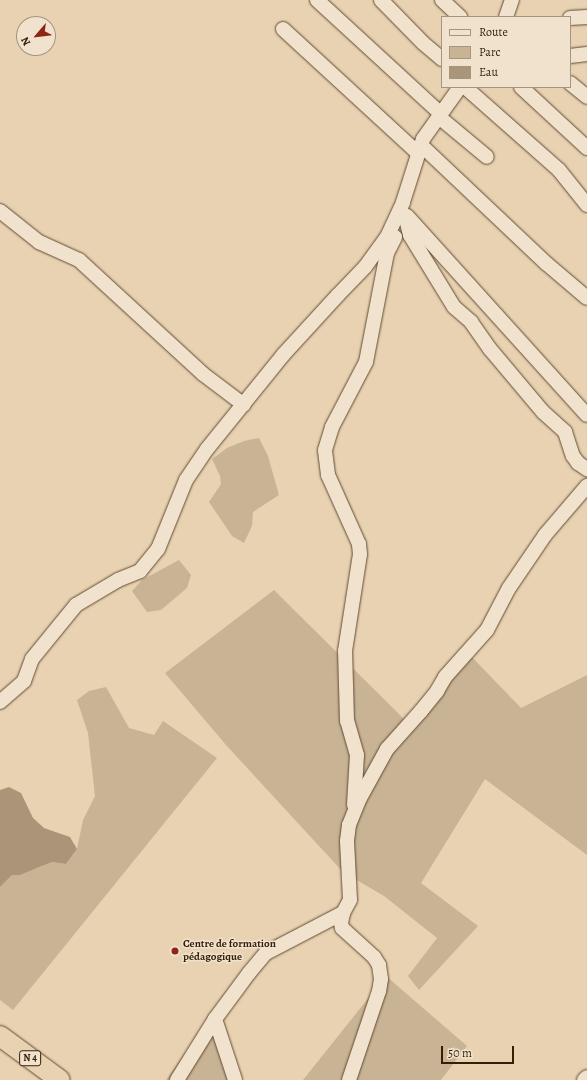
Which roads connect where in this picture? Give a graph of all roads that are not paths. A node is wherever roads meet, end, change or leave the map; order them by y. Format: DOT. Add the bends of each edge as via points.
graph roads {
  1 [pos="317,0"];
  2 [pos="381,0"];
  3 [pos="442,0"];
  4 [pos="459,16"];
  5 [pos="587,17"];
  6 [pos="571,18"];
  7 [pos="283,29"];
  8 [pos="587,54"];
  9 [pos="571,56"];
  10 [pos="441,58"];
  11 [pos="571,84"];
  12 [pos="459,88"];
  13 [pos="466,88"];
  14 [pos="522,88"];
  15 [pos="587,97"];
  16 [pos="440,116"];
  17 [pos="587,148"];
  18 [pos="418,154"];
  19 [pos="486,157"];
  20 [pos="587,205"];
  21 [pos="0,211"];
  22 [pos="405,215"];
  23 [pos="587,298"];
  24 [pos="244,405"];
  25 [pos="585,407"];
  26 [pos="587,469"];
  27 [pos="587,486"];
  28 [pos="0,702"];
  29 [pos="354,813"];
  30 [pos="343,914"];
  31 [pos="215,1019"];
  32 [pos="0,1036"];
  33 [pos="0,1051"];
  34 [pos="587,1077"];
  35 [pos="39,1080"];
  36 [pos="60,1080"];
  37 [pos="177,1080"];
  38 [pos="235,1080"];
  39 [pos="349,1080"];
  40 [pos="584,1080"];
  1 -- 16 [label="street"];
  2 -- 10 [label="street"];
  3 -- 4 [label="street"];
  5 -- 6 [label="street"];
  7 -- 18 [label="street"];
  8 -- 9 [label="street"];
  11 -- 15 [label="street"];
  12 -- 16 [label="street"];
  13 -- 20 [label="street" via="559,170"];
  14 -- 17 [label="street"];
  16 -- 18 [label="street" via="423,139"];
  16 -- 19 [label="street"];
  18 -- 22 [label="street" via="411,199"];
  18 -- 23 [label="street"];
  18 -- 24 [label="street" via="403,202 387,237 365,267 283,355"];
  21 -- 24 [label="street" via="39,242 79,260 203,374"];
  22 -- 25 [label="street"];
  22 -- 26 [label="street" via="413,241 454,307 471,322 490,349 543,412 565,432 573,456"];
  22 -- 29 [label="street" via="387,253 366,362 332,427 325,450 328,475 359,544 360,554 345,651 347,721 357,755"];
  24 -- 28 [label="street" via="186,480 158,549 140,571 118,580 76,605 32,659 24,681"];
  27 -- 29 [label="street" via="545,535 509,588 487,630 387,749"];
  29 -- 30 [label="street" via="349,825 347,842 350,900"];
  30 -- 31 [label="street" via="266,953"];
  30 -- 39 [label="street" via="342,928 374,957 379,965 381,979"];
  31 -- 37 [label="street"];
  31 -- 38 [label="street"];
  32 -- 36 [label="highway, N 4"];
  33 -- 35 [label="highway, N 4"];
  34 -- 40 [label="street"];
}
